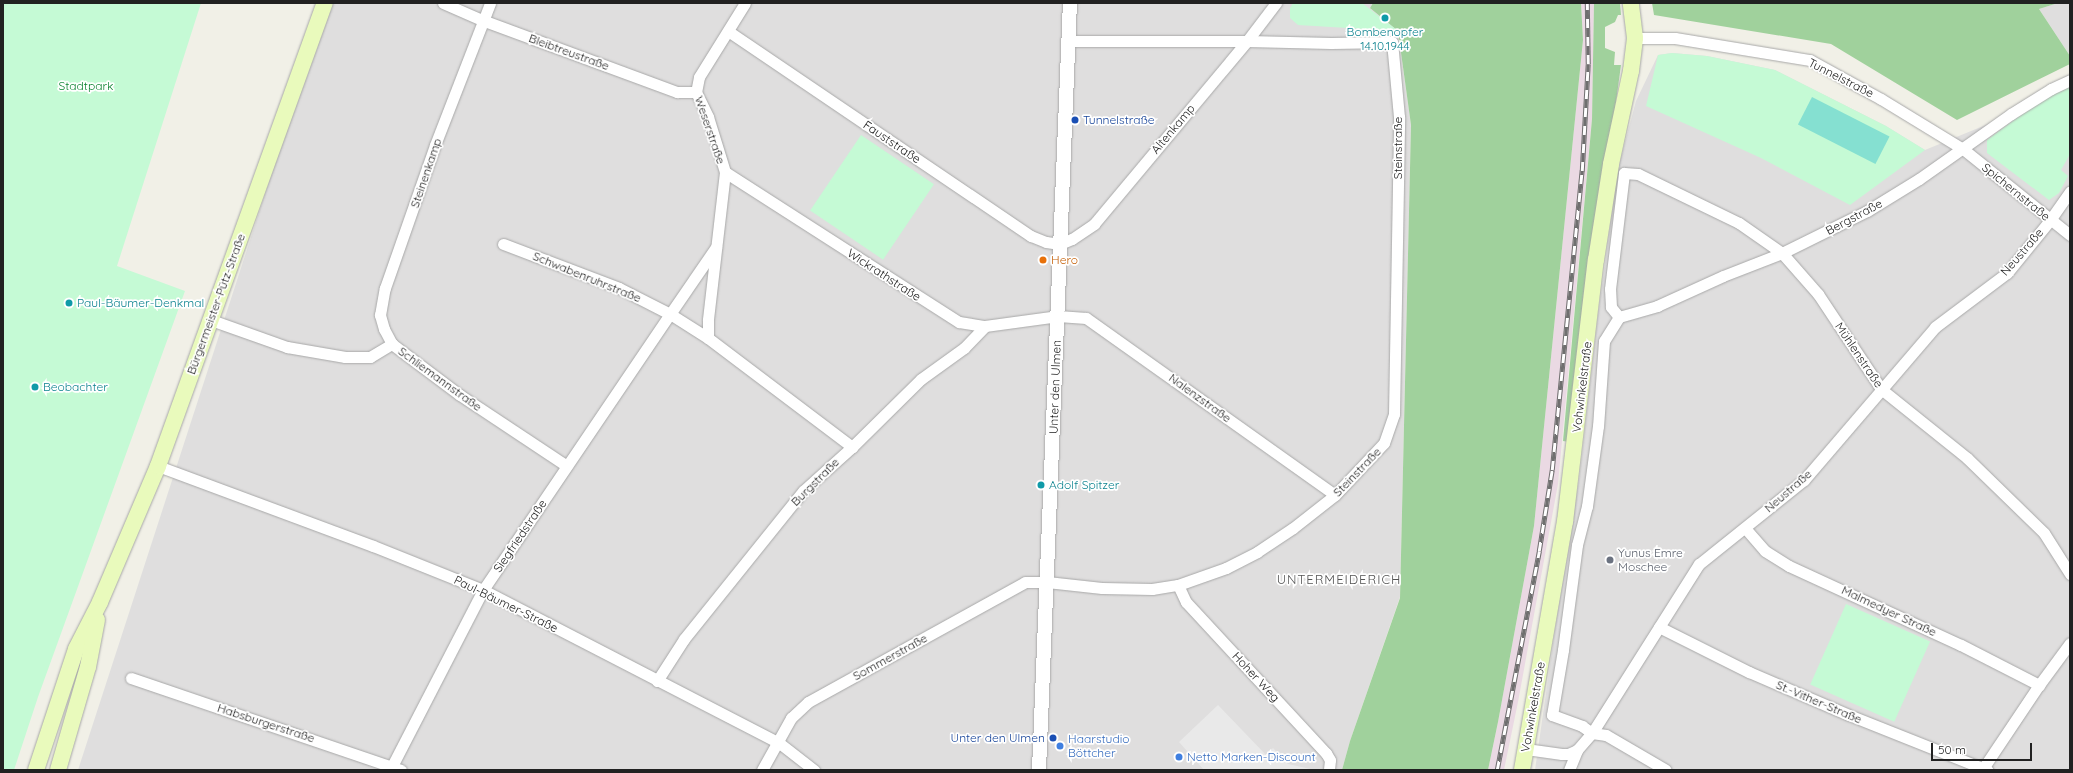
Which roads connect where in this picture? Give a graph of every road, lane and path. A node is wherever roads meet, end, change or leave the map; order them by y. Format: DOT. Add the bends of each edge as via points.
graph roads {
  1 [pos="325,3"];
  2 [pos="443,3"];
  3 [pos="490,3"];
  4 [pos="745,3"];
  5 [pos="1070,3"];
  6 [pos="1276,3"];
  7 [pos="1631,3"];
  8 [pos="482,20"];
  9 [pos="728,31"];
  10 [pos="1635,38"];
  11 [pos="1069,41"];
  12 [pos="1247,41"];
  13 [pos="2070,80"];
  14 [pos="696,92"];
  15 [pos="1963,149"];
  16 [pos="725,172"];
  17 [pos="2070,191"];
  18 [pos="2050,220"];
  19 [pos="2070,235"];
  20 [pos="503,244"];
  21 [pos="1060,244"];
  22 [pos="718,245"];
  23 [pos="1782,253"];
  24 [pos="670,314"];
  25 [pos="1058,316"];
  26 [pos="1619,317"];
  27 [pos="211,320"];
  28 [pos="984,326"];
  29 [pos="708,338"];
  30 [pos="392,344"];
  31 [pos="1881,389"];
  32 [pos="852,447"];
  33 [pos="158,466"];
  34 [pos="566,466"];
  35 [pos="1335,495"];
  36 [pos="1745,528"];
  37 [pos="2070,574"];
  38 [pos="1047,582"];
  39 [pos="1178,585"];
  40 [pos="483,590"];
  41 [pos="100,602"];
  42 [pos="1659,627"];
  43 [pos="2070,643"];
  44 [pos="131,678"];
  45 [pos="657,681"];
  46 [pos="2039,685"];
  47 [pos="1592,733"];
  48 [pos="778,742"];
  49 [pos="1526,749"];
  50 [pos="1577,750"];
  51 [pos="394,769"];
  52 [pos="1984,769"];
  53 [pos="36,770"];
  54 [pos="58,770"];
  55 [pos="762,770"];
  56 [pos="814,770"];
  57 [pos="1039,770"];
  58 [pos="1329,770"];
  59 [pos="1522,770"];
  60 [pos="1569,770"];
  61 [pos="1666,770"];
  1 -- 27 [label="main road, Bürgermeister-Pütz-Straße"];
  2 -- 8 [label="street, Bleibtreustraße"];
  3 -- 8 [label="street, Steinenkamp"];
  4 -- 9 [label="street, Weserstraße"];
  5 -- 11 [label="street, Unter den Ulmen"];
  6 -- 12 [label="street, Altenkamp"];
  7 -- 10 [label="main road, Vohwinkelstraße"];
  8 -- 14 [label="street, Bleibtreustraße" via="677,92"];
  8 -- 30 [label="street, Steinenkamp" via="385,288 380,316"];
  9 -- 14 [label="street, Weserstraße" via="699,78"];
  9 -- 21 [label="street, Fauststraße" via="1032,236"];
  10 -- 15 [label="street, Tunnelstraße" via="1675,38 1810,60"];
  10 -- 49 [label="main road, Vohwinkelstraße" via="1596,260 1565,522"];
  11 -- 12 [label="street"];
  11 -- 21 [label="street, Unter den Ulmen"];
  12 -- 21 [label="street, Altenkamp" via="1094,224"];
  12 -- 35 [label="street, Steinstraße" via="1331,44 1392,42 1399,118 1394,414 1384,443"];
  13 -- 15 [label="street, Bergstraße" via="2012,114"];
  14 -- 16 [label="street, Weserstraße" via="708,117"];
  15 -- 18 [label="street, Spichernstraße"];
  15 -- 23 [label="street, Bergstraße" via="1867,211"];
  16 -- 22 [label="street, Weserstraße"];
  16 -- 28 [label="street, Wickrathstraße" via="959,322"];
  17 -- 18 [label="street, Neustraße"];
  18 -- 19 [label="street, Spichernstraße"];
  18 -- 31 [label="street, Neustraße" via="2007,273 1935,327"];
  20 -- 24 [label="street, Schwabenruhrstraße" via="620,288"];
  21 -- 25 [label="street, Unter den Ulmen"];
  22 -- 24 [label="street, Weserstraße"];
  22 -- 29 [label="street, Weserstraße"];
  23 -- 26 [label="street, Bergstraße" via="1657,306"];
  23 -- 26 [label="street, Mühlenstraße" via="1739,223 1638,174 1624,173 1610,289 1611,307"];
  23 -- 31 [label="street, Mühlenstraße" via="1818,294"];
  24 -- 29 [label="street"];
  24 -- 34 [label="street, Siegfriedstraße"];
  25 -- 28 [label="street, Wickrathstraße"];
  25 -- 35 [label="street, Nalenzstraße" via="1086,318"];
  25 -- 38 [label="street, Unter den Ulmen"];
  26 -- 47 [label="street" via="1604,341 1598,426 1587,506 1577,545 1552,715 1582,726"];
  27 -- 30 [label="street, Schliemannstraße" via="287,347 345,357 370,357"];
  27 -- 33 [label="main road, Bürgermeister-Pütz-Straße"];
  28 -- 32 [label="street, Burgstraße" via="964,348 920,379"];
  29 -- 32 [label="street"];
  30 -- 34 [label="street, Schliemannstraße" via="460,395"];
  31 -- 36 [label="street, Neustraße" via="1804,480"];
  31 -- 37 [label="street, Mühlenstraße" via="1967,458 2044,533"];
  32 -- 45 [label="street, Burgstraße" via="803,491 684,639"];
  33 -- 40 [label="street, Paul-Bäumer-Straße"];
  33 -- 41 [label="main road, Bürgermeister-Pütz-Straße"];
  34 -- 40 [label="street, Siegfriedstraße"];
  35 -- 39 [label="street, Steinstraße" via="1257,552 1226,568"];
  36 -- 42 [label="street, Neustraße" via="1699,564"];
  36 -- 46 [label="street, Malmedyer Straße" via="1765,551 1789,566 1961,645"];
  38 -- 39 [label="street, Steinstraße" via="1102,588 1152,589"];
  38 -- 48 [label="street, Sommerstraße" via="1025,582 808,702 791,718"];
  38 -- 57 [label="street, Unter den Ulmen"];
  39 -- 58 [label="street, Hoher Weg" via="1186,602 1326,753 1330,760"];
  40 -- 45 [label="street, Paul-Bäumer-Straße"];
  40 -- 51 [label="street, Siegfriedstraße"];
  41 -- 53 [label="main road, Bürgermeister-Pütz-Straße" via="76,649"];
  41 -- 54 [label="main road, Bürgermeister-Pütz-Straße" via="88,667"];
  42 -- 47 [label="street, Neustraße"];
  42 -- 52 [label="street, St.-Vither-Straße" via="1749,672"];
  43 -- 46 [label="street"];
  44 -- 51 [label="street, Habsburgerstraße"];
  45 -- 48 [label="street, Paul-Bäumer-Straße"];
  46 -- 52 [label="street"];
  47 -- 50 [label="street, Neustraße"];
  47 -- 61 [label="street" via="1606,735"];
  48 -- 55 [label="street, Sommerstraße"];
  48 -- 56 [label="street, Paul-Bäumer-Straße"];
  49 -- 50 [label="street" via="1562,754"];
  49 -- 59 [label="main road, Vohwinkelstraße"];
  50 -- 60 [label="street"];
}
